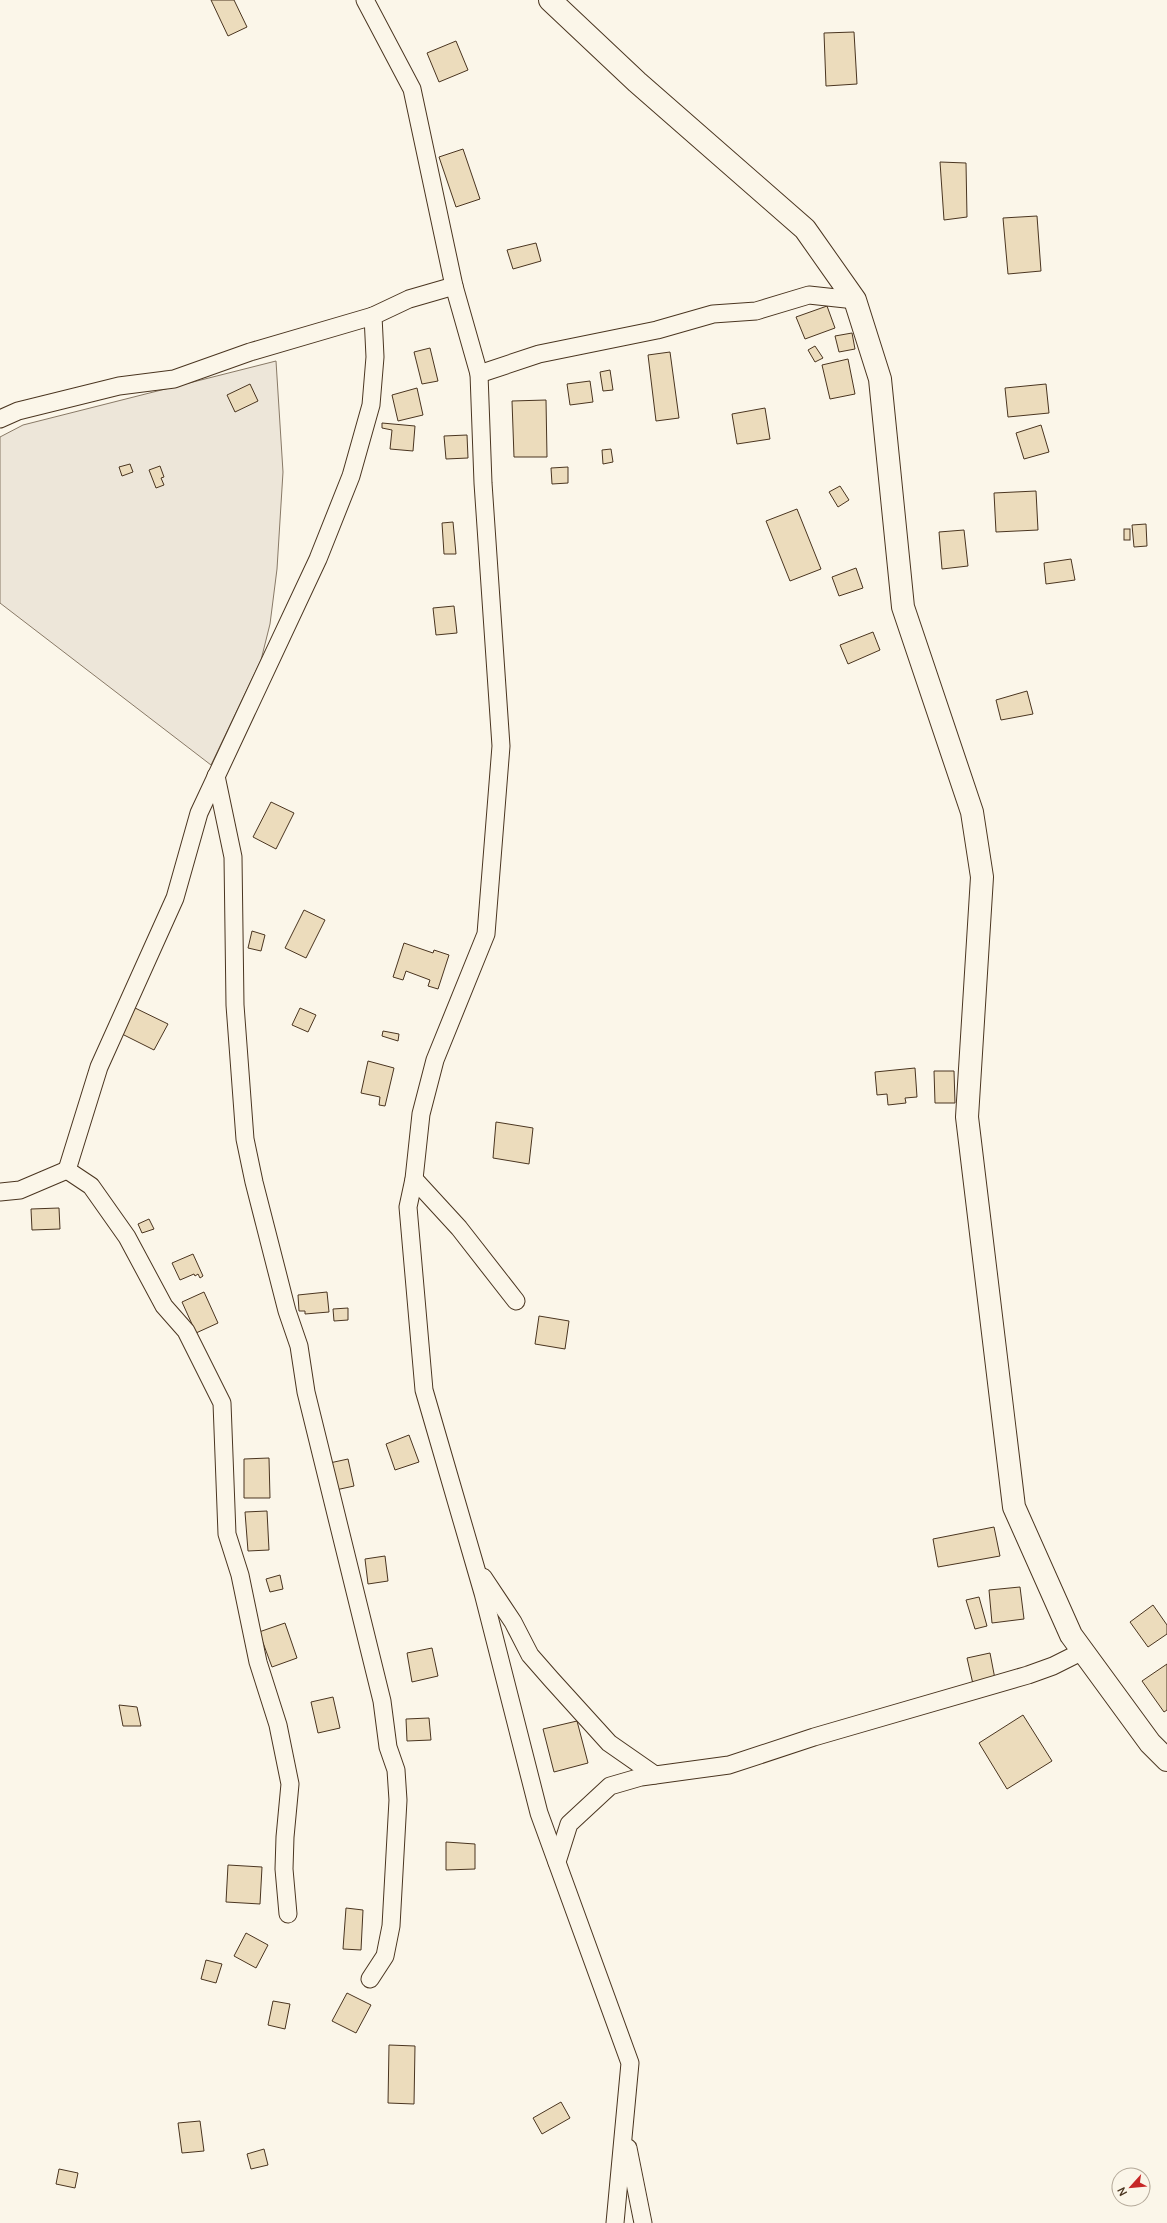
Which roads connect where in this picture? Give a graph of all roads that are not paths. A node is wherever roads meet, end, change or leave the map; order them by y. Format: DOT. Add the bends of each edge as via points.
graph roads {
  1 [pos="365,0"];
  2 [pos="550,0"];
  3 [pos="454,286"];
  4 [pos="855,300"];
  5 [pos="373,316"];
  6 [pos="479,374"];
  7 [pos="0,419"];
  8 [pos="216,776"];
  9 [pos="67,1170"];
  10 [pos="414,1179"];
  11 [pos="0,1192"];
  12 [pos="516,1301"];
  13 [pos="475,1563"];
  14 [pos="1083,1651"];
  15 [pos="1167,1760"];
  16 [pos="655,1775"];
  17 [pos="557,1862"];
  18 [pos="288,1914"];
  19 [pos="370,1979"];
  20 [pos="624,2130"];
  21 [pos="615,2223"];
  22 [pos="643,2223"];
  1 -- 3 [label="street" via="412,89"];
  2 -- 4 [label="street" via="637,82 805,229"];
  3 -- 5 [label="street" via="409,299"];
  3 -- 6 [label="street"];
  4 -- 6 [label="street" via="809,295 756,311 713,314 657,330 539,354"];
  4 -- 14 [label="street" via="880,379 903,607 972,812 982,877 967,1117 1014,1507 1071,1635"];
  5 -- 7 [label="street" via="250,352 174,379 119,386 18,411"];
  5 -- 8 [label="street" via="375,357 371,405 351,476 318,559"];
  6 -- 10 [label="street" via="483,483 501,746 486,934 435,1060 421,1114"];
  8 -- 9 [label="street" via="199,813 175,898 99,1067"];
  8 -- 19 [label="street" via="233,857 235,1005 246,1139 254,1182 287,1311 299,1346 306,1392 382,1701 388,1747 396,1770 398,1800 391,1926 385,1956"];
  9 -- 11 [label="street" via="20,1190"];
  9 -- 18 [label="street" via="91,1186 127,1236 164,1306 186,1331 222,1403 227,1534 240,1575 258,1662 278,1725 290,1784 284,1869"];
  10 -- 12 [label="street" via="459,1228"];
  10 -- 13 [label="street" via="408,1207 424,1390"];
  13 -- 16 [label="street" via="535,1661 609,1743"];
  13 -- 17 [label="street" via="539,1813"];
  14 -- 15 [label="street" via="1150,1743"];
  14 -- 16 [label="street" via="1028,1675 814,1737 729,1765"];
  16 -- 17 [label="street" via="610,1786 569,1824"];
  17 -- 20 [label="street" via="630,2063"];
  20 -- 21 [label="street"];
  20 -- 22 [label="street"];
}
